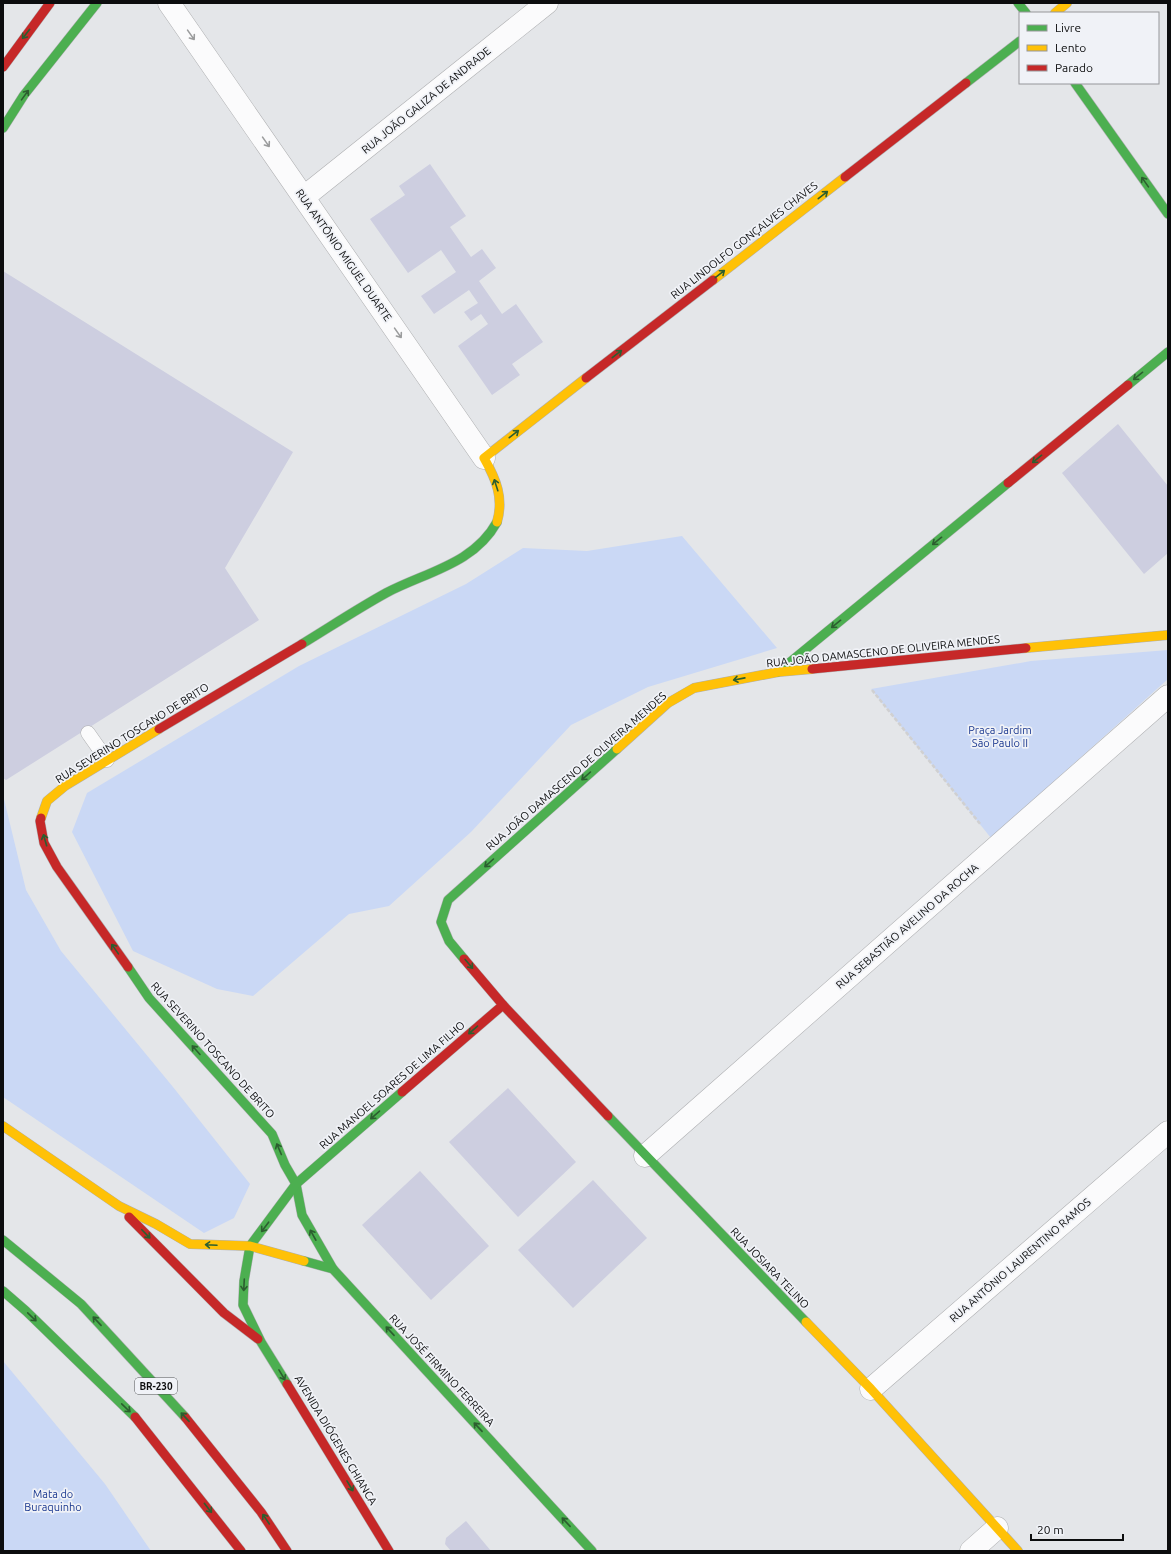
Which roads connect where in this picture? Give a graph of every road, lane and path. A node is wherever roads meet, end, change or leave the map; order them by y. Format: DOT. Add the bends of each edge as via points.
graph roads {
  1 [pos="50,3"];
  2 [pos="97,3"];
  3 [pos="169,3"];
  4 [pos="547,3"];
  5 [pos="1018,3"];
  6 [pos="1067,3"];
  7 [pos="1025,12"];
  8 [pos="1056,12"];
  9 [pos="1019,42"];
  10 [pos="3,66"];
  11 [pos="1076,84"];
  12 [pos="3,128"];
  13 [pos="304,197"];
  14 [pos="1168,214"];
  15 [pos="1168,352"];
  16 [pos="484,458"];
  17 [pos="501,514"];
  18 [pos="1168,635"];
  19 [pos="778,672"];
  20 [pos="871,688"];
  21 [pos="1168,696"];
  22 [pos="88,733"];
  23 [pos="107,760"];
  24 [pos="982,826"];
  25 [pos="503,1005"];
  26 [pos="3,1126"];
  27 [pos="1168,1132"];
  28 [pos="645,1156"];
  29 [pos="296,1184"];
  30 [pos="119,1206"];
  31 [pos="3,1240"];
  32 [pos="250,1246"];
  33 [pos="333,1269"];
  34 [pos="3,1291"];
  35 [pos="262,1342"];
  36 [pos="871,1389"];
  37 [pos="997,1528"];
  38 [pos="241,1551"];
  39 [pos="287,1551"];
  40 [pos="389,1551"];
  41 [pos="592,1551"];
  42 [pos="971,1551"];
  43 [pos="1018,1551"];
  1 -- 10 [label="main road, one-way"];
  12 -- 2 [label="main road, one-way" via="24,95"];
  3 -- 13 [label="street, RUA ANTÔNIO MIGUEL DUARTE, one-way"];
  4 -- 13 [label="street, RUA JOÃO GALIZA DE ANDRADE"];
  5 -- 7 [label="main road"];
  6 -- 8 [label="main road"];
  16 -- 9 [label="main road, RUA LINDOLFO GONÇALVES CHAVES, one-way"];
  14 -- 11 [label="main road, one-way"];
  13 -- 16 [label="street, RUA ANTÔNIO MIGUEL DUARTE, one-way"];
  15 -- 19 [label="main road, one-way"];
  17 -- 16 [label="main road, RUA ANTÔNIO MIGUEL DUARTE, one-way" via="497,484"];
  17 -- 23 [label="main road, RUA SEVERINO TOSCANO DE BRITO" via="493,530 470,555 455,564 399,586"];
  18 -- 19 [label="main road, RUA JOÃO DAMASCENO DE OLIVEIRA MENDES"];
  19 -- 25 [label="main road, RUA JOÃO DAMASCENO DE OLIVEIRA MENDES, one-way" via="694,688 668,703 448,900 441,922 448,940"];
  20 -- 24 [label="path"];
  21 -- 28 [label="street, RUA SEBASTIÃO AVELINO DA ROCHA"];
  22 -- 23 [label="lane"];
  29 -- 23 [label="main road, RUA SEVERINO TOSCANO DE BRITO, one-way" via="272,1134 149,998 57,867 44,843 40,821 47,801 65,786"];
  25 -- 28 [label="main road, RUA JOSIARA TELINO"];
  25 -- 29 [label="main road, RUA MANOEL SOARES DE LIMA FILHO, one-way"];
  26 -- 30 [label="main road, AVENIDA DIÓGENES CHIANCA"];
  27 -- 36 [label="street, RUA ANTÔNIO LAURENTINO RAMOS"];
  28 -- 36 [label="main road, RUA JOSIARA TELINO"];
  29 -- 32 [label="main road, RUA MANOEL SOARES DE LIMA FILHO, one-way"];
  33 -- 29 [label="main road, one-way" via="302,1215"];
  32 -- 30 [label="main road, AVENIDA DIÓGENES CHIANCA, one-way" via="190,1244"];
  30 -- 35 [label="main road, AVENIDA DIÓGENES CHIANCA, one-way" via="224,1313"];
  39 -- 31 [label="main road, BR-230, one-way" via="261,1512 191,1423 80,1304"];
  32 -- 33 [label="main road"];
  32 -- 35 [label="main road, AVENIDA DIÓGENES CHIANCA, one-way" via="243,1305"];
  41 -- 33 [label="main road, RUA JOSÉ FIRMINO FERREIRA, one-way"];
  34 -- 38 [label="main road, BR-230, one-way" via="142,1424"];
  35 -- 40 [label="main road, AVENIDA DIÓGENES CHIANCA, one-way"];
  36 -- 37 [label="main road, RUA JOSIARA TELINO"];
  37 -- 42 [label="street"];
  37 -- 43 [label="main road, RUA JOSIARA TELINO"];
}
